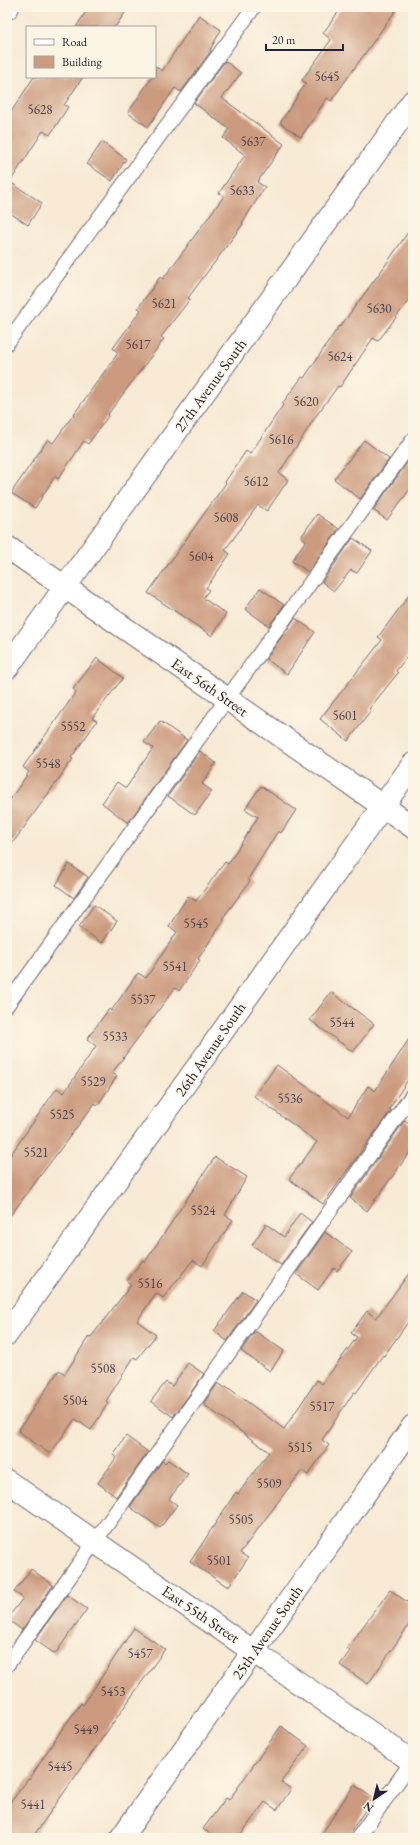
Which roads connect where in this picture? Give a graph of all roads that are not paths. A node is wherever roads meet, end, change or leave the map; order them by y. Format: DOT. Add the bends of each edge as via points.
graph roads {
  1 [pos="254,7"];
  2 [pos="413,101"];
  3 [pos="7,343"];
  4 [pos="413,440"];
  5 [pos="7,547"];
  6 [pos="66,586"];
  7 [pos="7,668"];
  8 [pos="227,699"];
  9 [pos="413,764"];
  10 [pos="383,805"];
  11 [pos="413,827"];
  12 [pos="7,1006"];
  13 [pos="413,1094"];
  14 [pos="7,1334"];
  15 [pos="413,1426"];
  16 [pos="7,1481"];
  17 [pos="95,1542"];
  18 [pos="253,1650"];
  19 [pos="7,1665"];
  20 [pos="413,1761"];
  21 [pos="121,1838"];
  22 [pos="358,1838"];
  1 -- 3 [label="lane"];
  2 -- 6 [label="street, 27th Avenue South"];
  4 -- 8 [label="lane"];
  5 -- 6 [label="street, East 56th Street"];
  6 -- 7 [label="street, 27th Avenue South"];
  6 -- 8 [label="street, East 56th Street"];
  8 -- 10 [label="street, East 56th Street"];
  8 -- 12 [label="lane"];
  9 -- 10 [label="street, 26th Avenue South"];
  10 -- 11 [label="street, East 56th Street"];
  10 -- 14 [label="street, 26th Avenue South"];
  13 -- 17 [label="lane"];
  15 -- 18 [label="street, 25th Avenue South"];
  16 -- 17 [label="street, East 55th Street"];
  17 -- 18 [label="street, East 55th Street"];
  17 -- 19 [label="lane"];
  18 -- 20 [label="street, East 55th Street"];
  18 -- 21 [label="street, 25th Avenue South"];
  20 -- 22 [label="lane"];
}
